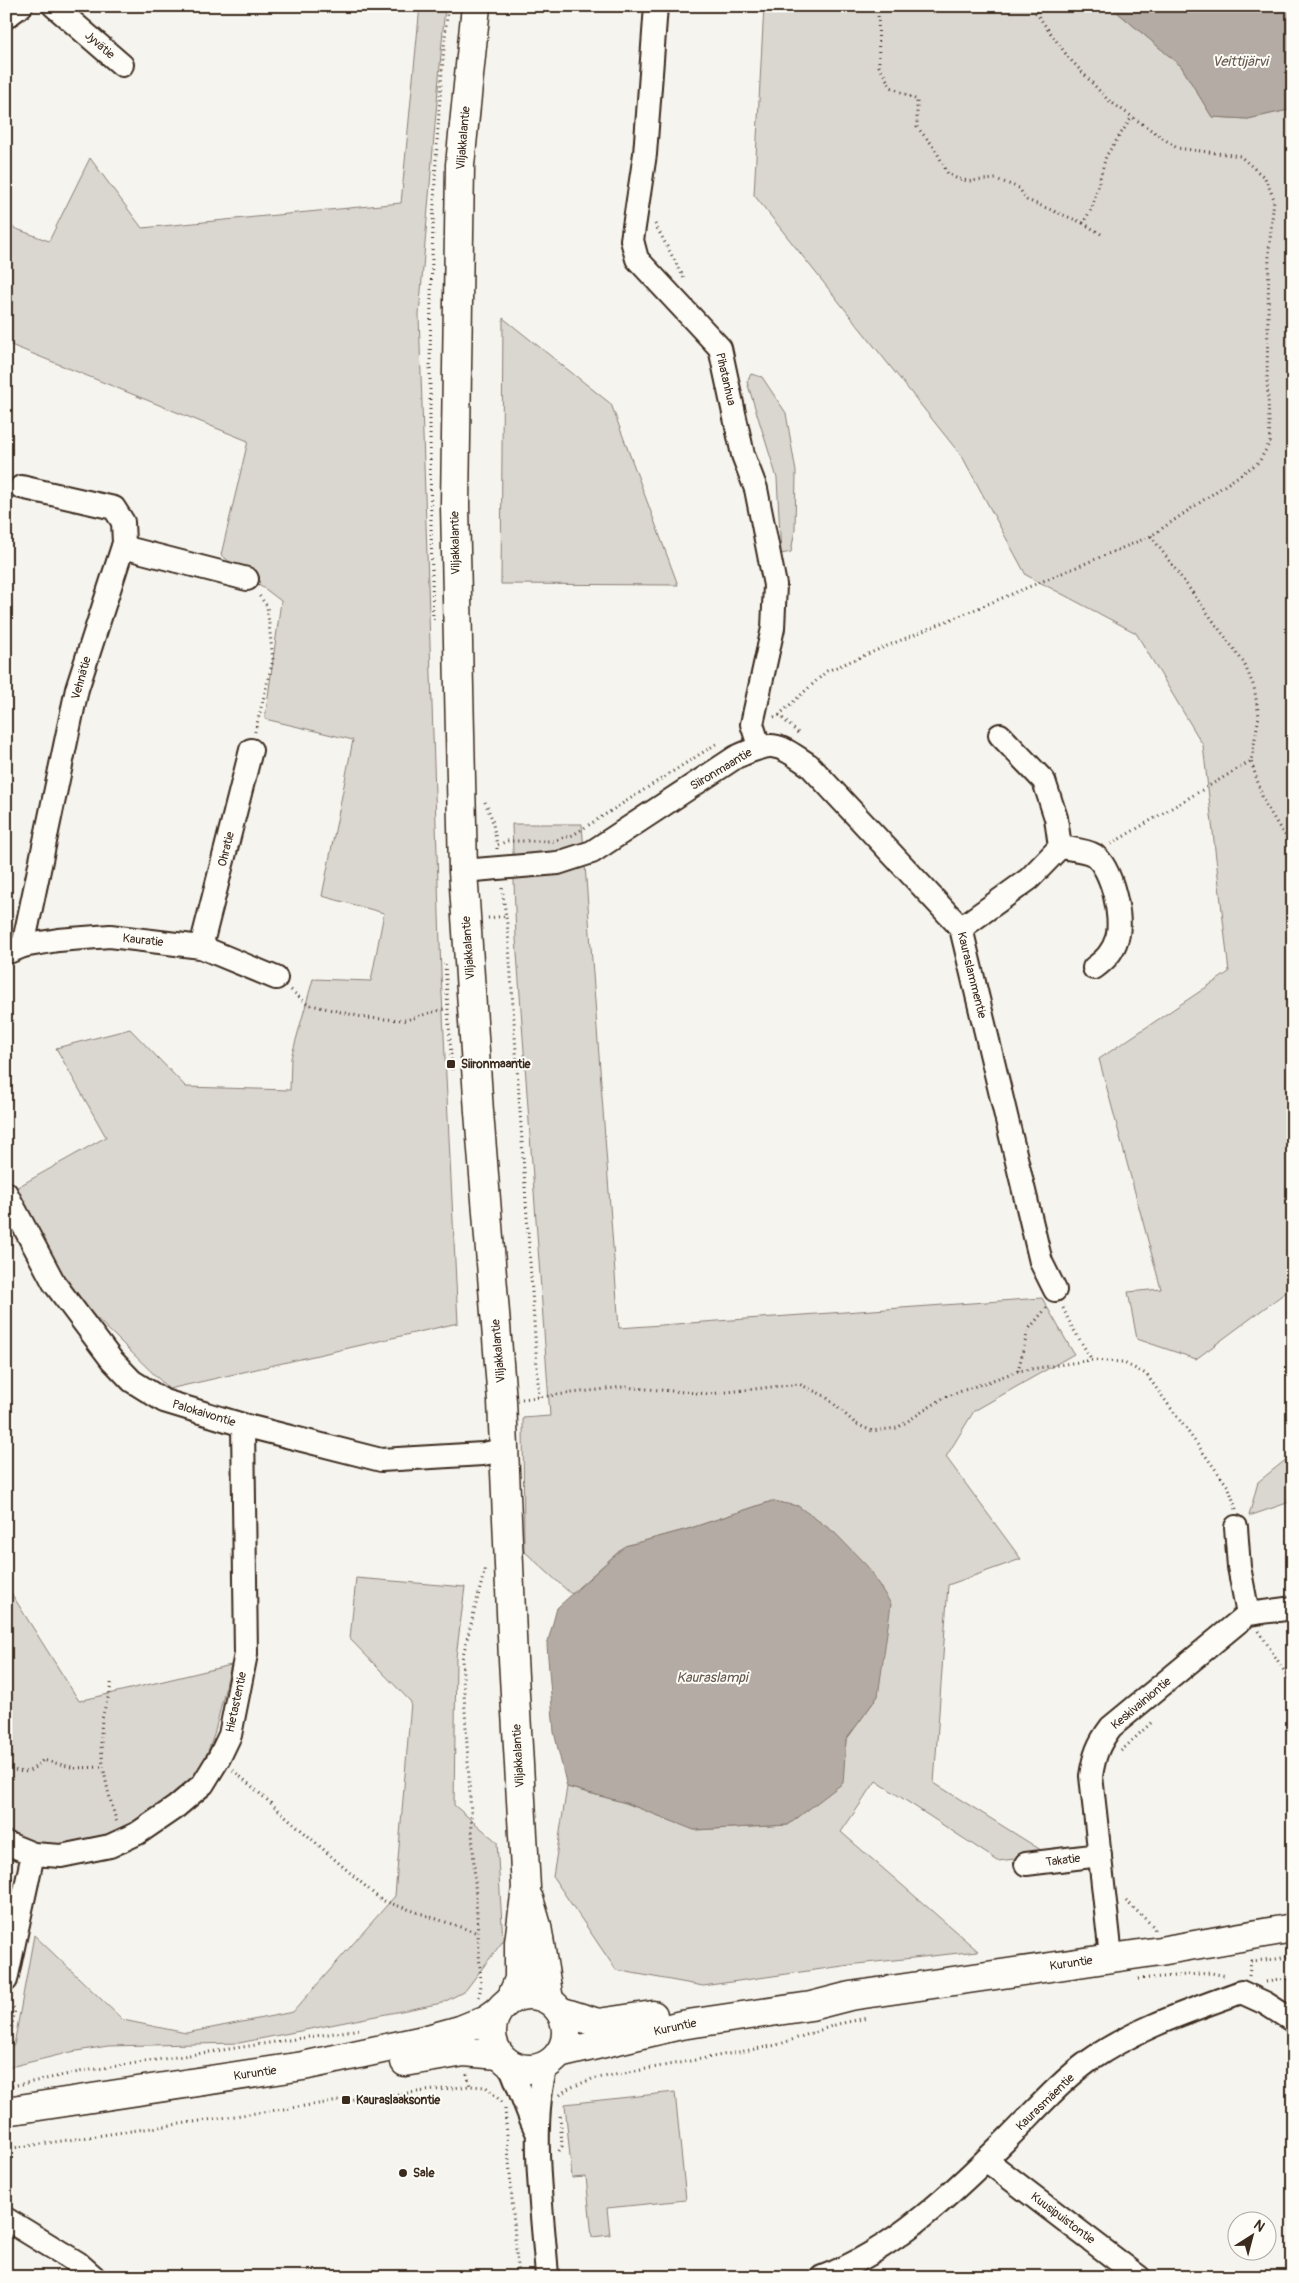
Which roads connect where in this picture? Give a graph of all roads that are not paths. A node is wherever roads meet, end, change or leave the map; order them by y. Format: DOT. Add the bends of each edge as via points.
graph roads {
  1 [pos="21,6"];
  2 [pos="54,6"];
  3 [pos="476,6"];
  4 [pos="656,6"];
  5 [pos="6,16"];
  6 [pos="122,65"];
  7 [pos="21,486"];
  8 [pos="124,547"];
  9 [pos="247,579"];
  10 [pos="1000,735"];
  11 [pos="759,746"];
  12 [pos="251,750"];
  13 [pos="1060,847"];
  14 [pos="463,871"];
  15 [pos="961,928"];
  16 [pos="201,948"];
  17 [pos="15,950"];
  18 [pos="1094,968"];
  19 [pos="276,978"];
  20 [pos="6,1193"];
  21 [pos="1055,1290"];
  22 [pos="243,1425"];
  23 [pos="503,1450"];
  24 [pos="1236,1527"];
  25 [pos="1293,1608"];
  26 [pos="1248,1614"];
  27 [pos="6,1843"];
  28 [pos="33,1854"];
  29 [pos="1100,1854"];
  30 [pos="1026,1864"];
  31 [pos="526,1888"];
  32 [pos="1293,1928"];
  33 [pos="1111,1957"];
  34 [pos="6,1980"];
  35 [pos="850,1996"];
  36 [pos="495,2004"];
  37 [pos="555,2006"];
  38 [pos="1293,2021"];
  39 [pos="504,2059"];
  40 [pos="553,2060"];
  41 [pos="523,2103"];
  42 [pos="6,2111"];
  43 [pos="6,2123"];
  44 [pos="986,2160"];
  45 [pos="6,2219"];
  46 [pos="845,2273"];
  47 [pos="94,2277"];
  48 [pos="547,2277"];
  49 [pos="822,2277"];
  50 [pos="1139,2277"];
  1 -- 5 [label="street"];
  2 -- 6 [label="street, Jyvätie"];
  3 -- 14 [label="main road, Viljakkalantie" via="460,165 455,476"];
  4 -- 11 [label="street, Pihatanhua" via="645,154 632,240 638,259 720,348 743,454 756,489 775,585 772,628 752,724"];
  7 -- 8 [label="street, Vehnätie" via="114,508 123,522"];
  8 -- 9 [label="street"];
  8 -- 17 [label="street, Vehnätie" via="77,689"];
  10 -- 13 [label="street" via="1044,781 1056,818"];
  11 -- 14 [label="street, Siironmaantie" via="736,757 592,852 558,863"];
  11 -- 15 [label="street, Kauraslammentie" via="781,746 809,766"];
  12 -- 16 [label="street, Ohratie"];
  13 -- 15 [label="street" via="1029,879"];
  13 -- 18 [label="street" via="1093,855 1106,869 1118,906 1118,937 1108,957"];
  14 -- 23 [label="main road, Viljakkalantie"];
  15 -- 21 [label="street, Kauraslammentie" via="1041,1262"];
  16 -- 17 [label="street, Kauratie" via="110,936 58,940"];
  16 -- 19 [label="street, Kauratie"];
  20 -- 22 [label="street, Palokaivontie" via="54,1283 111,1359 132,1380 164,1401"];
  22 -- 23 [label="street, Palokaivontie" via="381,1460"];
  22 -- 28 [label="street, Hietastentie" via="246,1654 230,1735 219,1758 203,1784 138,1833 110,1846 82,1853 61,1856"];
  23 -- 31 [label="main road, Viljakkalantie"];
  24 -- 26 [label="street"];
  25 -- 26 [label="street"];
  26 -- 29 [label="street, Keskivainiontie" via="1111,1728 1099,1742 1091,1776"];
  27 -- 28 [label="street, Hietastentie"];
  28 -- 34 [label="street"];
  29 -- 30 [label="street, Takatie"];
  29 -- 33 [label="street, Keskivainiontie"];
  31 -- 36 [label="main road, Viljakkalantie" via="519,1942 519,1979"];
  31 -- 37 [label="main road, Viljakkalantie" via="538,1926"];
  32 -- 33 [label="main road, Kuruntie" via="1162,1964"];
  33 -- 35 [label="main road, Kuruntie"];
  35 -- 37 [label="main road, Kuruntie" via="807,1991 598,2023"];
  35 -- 40 [label="main road, Kuruntie" via="811,2006 681,2025"];
  36 -- 37 [label="main road" via="530,1995"];
  36 -- 39 [label="main road" via="492,2034 494,2045"];
  36 -- 42 [label="main road, Kuruntie" via="488,2019 424,2040 303,2066"];
  37 -- 40 [label="main road" via="566,2025 566,2040"];
  38 -- 44 [label="street, Kaurasmäentie" via="1241,1992 1179,2015 1120,2042 1089,2061 1060,2085"];
  39 -- 40 [label="main road" via="520,2068 533,2069"];
  39 -- 41 [label="street"];
  39 -- 43 [label="main road, Kuruntie" via="464,2052 448,2054 344,2075"];
  40 -- 41 [label="street" via="541,2085"];
  41 -- 48 [label="street" via="537,2134"];
  44 -- 46 [label="street, Kaurasmäentie" via="942,2200"];
  44 -- 50 [label="street, Kuusipuistontie"];
  45 -- 47 [label="street" via="78,2262"];
  46 -- 49 [label="street, Kaurasmäentie"];
}
